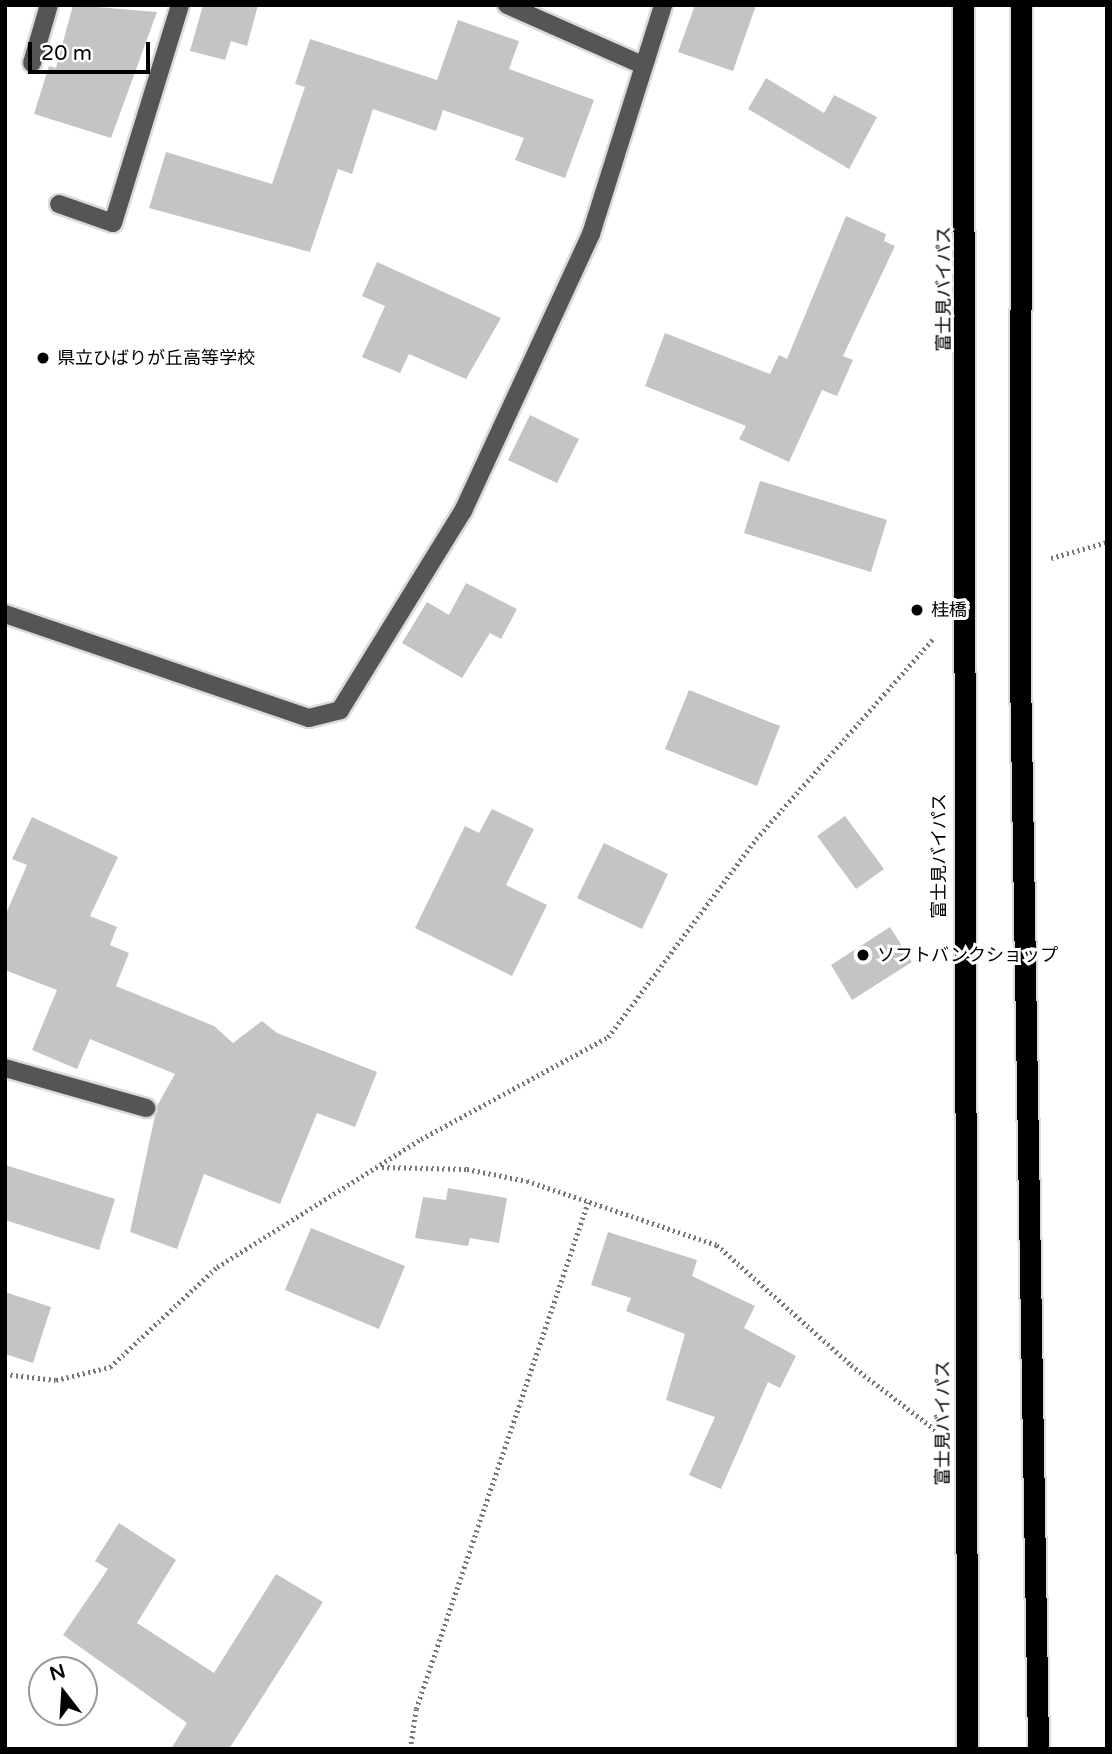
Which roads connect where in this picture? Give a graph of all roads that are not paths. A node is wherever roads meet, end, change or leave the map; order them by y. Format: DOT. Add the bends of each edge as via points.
graph roads {
  1 [pos="49,5"];
  2 [pos="180,5"];
  3 [pos="507,5"];
  4 [pos="663,5"];
  5 [pos="963,5"];
  6 [pos="1021,5"];
  7 [pos="32,63"];
  8 [pos="640,64"];
  9 [pos="59,205"];
  10 [pos="5,614"];
  11 [pos="5,1069"];
  12 [pos="146,1108"];
  13 [pos="967,1749"];
  14 [pos="1038,1749"];
  1 -- 7 [label="street"];
  2 -- 9 [label="street" via="113,223"];
  3 -- 8 [label="street"];
  4 -- 8 [label="street"];
  5 -- 13 [label="highway, 富士見バイパス" via="968,275 960,604"];
  6 -- 14 [label="highway" via="1020,595"];
  8 -- 10 [label="street" via="591,234 463,511 340,710 309,718"];
  11 -- 12 [label="street"];
}
